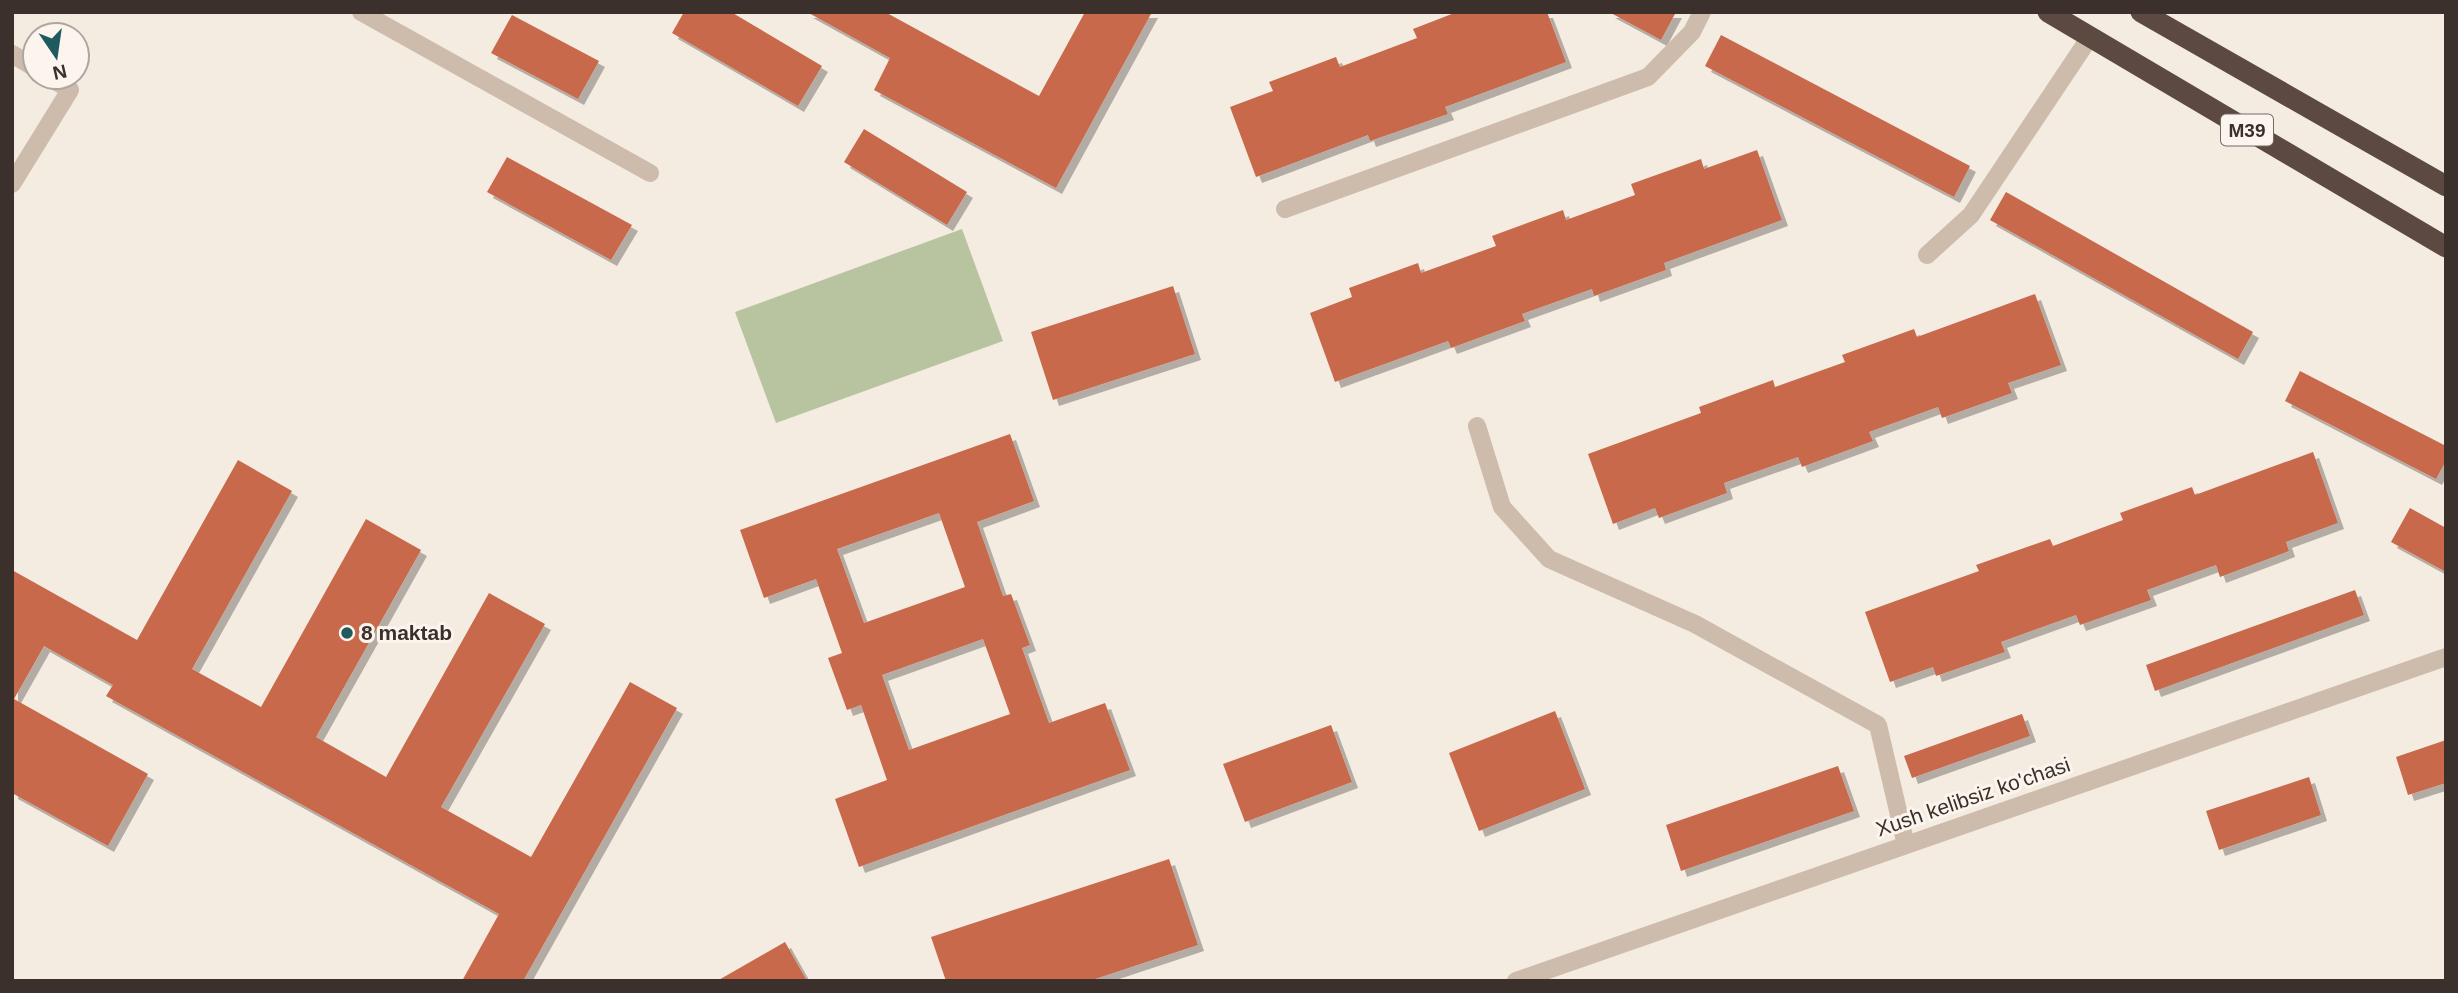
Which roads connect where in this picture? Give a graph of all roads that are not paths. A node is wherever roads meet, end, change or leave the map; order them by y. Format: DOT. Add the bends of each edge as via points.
graph roads {
  1 [pos="361,12"];
  2 [pos="1702,12"];
  3 [pos="2048,12"];
  4 [pos="2141,12"];
  5 [pos="2090,37"];
  6 [pos="69,91"];
  7 [pos="650,173"];
  8 [pos="12,184"];
  9 [pos="2446,186"];
  10 [pos="1285,209"];
  11 [pos="2446,247"];
  12 [pos="1927,255"];
  13 [pos="1477,426"];
  14 [pos="2446,657"];
  15 [pos="1906,845"];
  16 [pos="1516,981"];
  1 -- 7 [label="street"];
  2 -- 10 [label="street" via="1692,32 1648,77"];
  3 -- 5 [label="highway, M39"];
  4 -- 9 [label="highway, M39"];
  5 -- 11 [label="highway, M39"];
  5 -- 12 [label="street" via="1971,215"];
  6 -- 8 [label="street"];
  13 -- 15 [label="street" via="1502,507 1549,559 1695,624 1878,725"];
  14 -- 15 [label="street, Xush kelibsiz ko'chasi"];
  15 -- 16 [label="street, Xush kelibsiz ko'chasi"];
}
